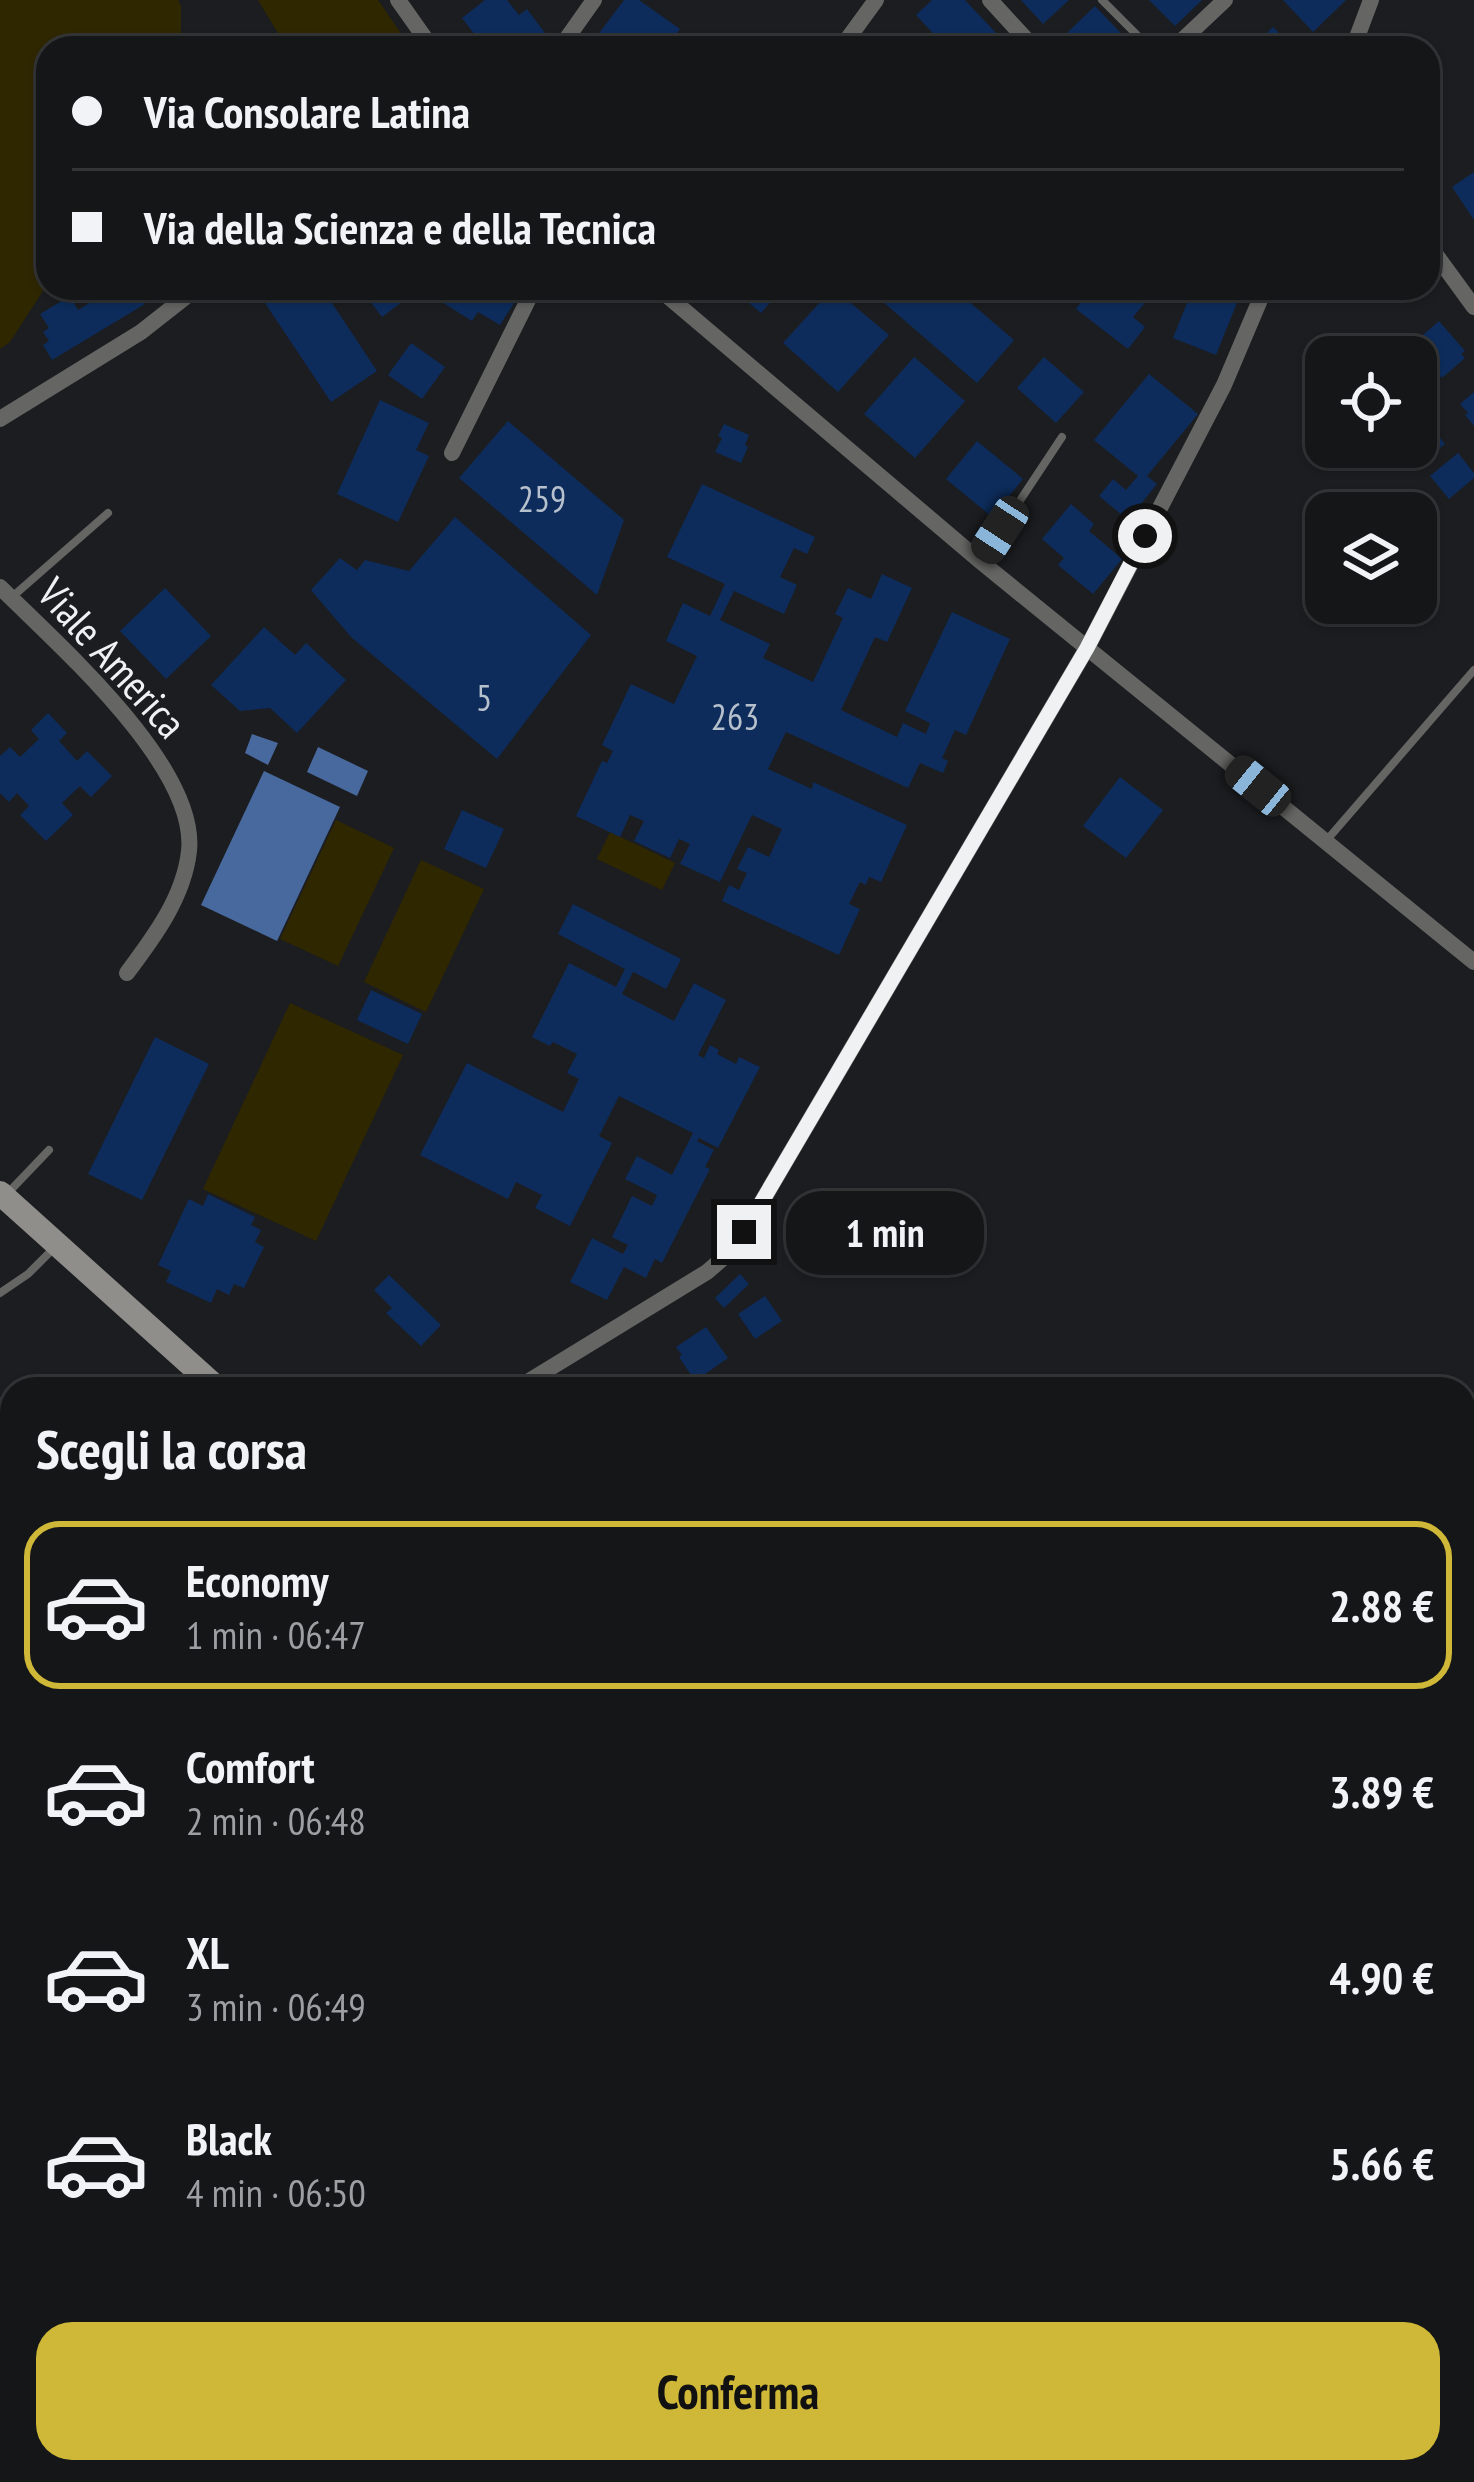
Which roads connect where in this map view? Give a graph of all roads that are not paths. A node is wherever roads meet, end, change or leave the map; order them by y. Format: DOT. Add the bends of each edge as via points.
graph roads {
  1 [pos="398,0"];
  2 [pos="594,0"];
  3 [pos="876,0"];
  4 [pos="990,0"];
  5 [pos="1102,0"];
  6 [pos="1225,0"];
  7 [pos="1371,0"];
  8 [pos="424,36"];
  9 [pos="568,36"];
  10 [pos="850,36"];
  11 [pos="1023,36"];
  12 [pos="1138,36"];
  13 [pos="1187,36"];
  14 [pos="1358,36"];
  15 [pos="1440,261"];
  16 [pos="182,300"];
  17 [pos="528,300"];
  18 [pos="672,300"];
  19 [pos="1260,300"];
  20 [pos="1474,308"];
  21 [pos="0,419"];
  22 [pos="1062,437"];
  23 [pos="452,453"];
  24 [pos="108,513"];
  25 [pos="980,561"];
  26 [pos="5,593"];
  27 [pos="1087,648"];
  28 [pos="1474,670"];
  29 [pos="1326,841"];
  30 [pos="1474,962"];
  31 [pos="127,973"];
  32 [pos="49,1150"];
  33 [pos="2,1195"];
  34 [pos="58,1243"];
  35 [pos="0,1293"];
  36 [pos="205,1377"];
  37 [pos="536,1377"];
  1 -- 8 [label="street"];
  2 -- 9 [label="street"];
  3 -- 10 [label="street"];
  4 -- 11 [label="street"];
  5 -- 12 [label="lane"];
  6 -- 13 [label="street"];
  7 -- 14 [label="street"];
  15 -- 20 [label="street"];
  16 -- 21 [label="street"];
  17 -- 23 [label="street"];
  18 -- 25 [label="street"];
  19 -- 27 [label="street" via="1224,386"];
  22 -- 25 [label="lane"];
  24 -- 26 [label="lane"];
  25 -- 27 [label="street"];
  26 -- 31 [label="street, Viale America" via="129,722 183,806 184,876"];
  27 -- 29 [label="street"];
  27 -- 37 [label="street" via="744,1232 716,1265"];
  28 -- 29 [label="lane"];
  29 -- 30 [label="street"];
  32 -- 33 [label="lane"];
  33 -- 34 [label="main road"];
  34 -- 35 [label="lane"];
  34 -- 36 [label="main road"];
}
